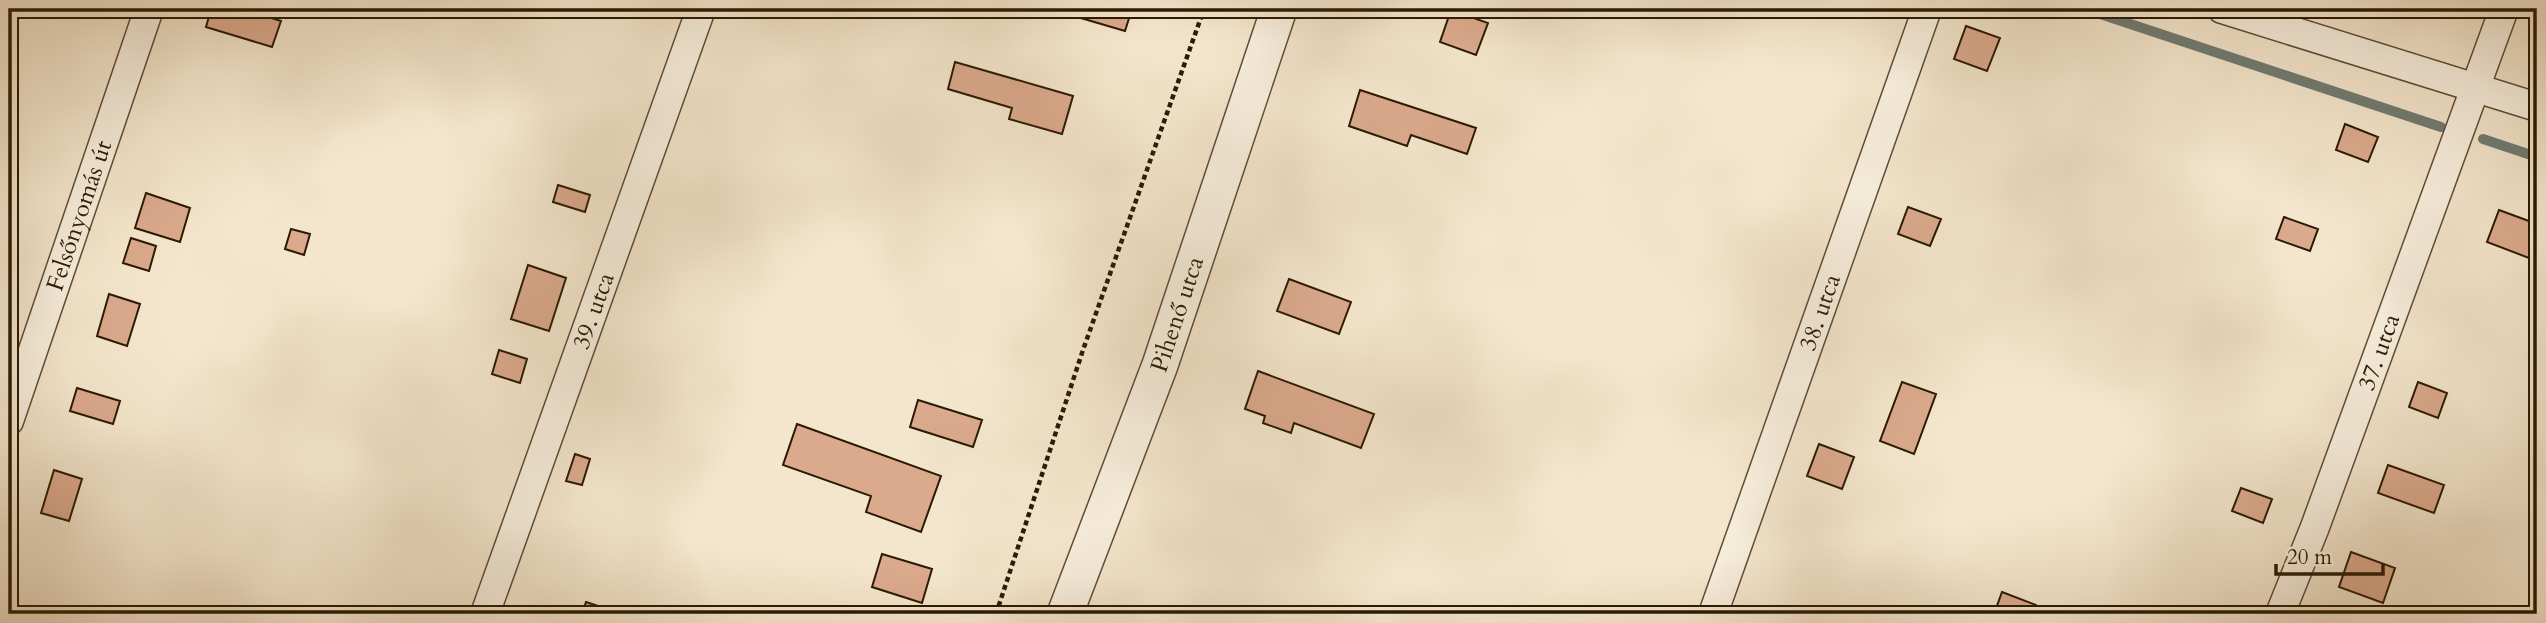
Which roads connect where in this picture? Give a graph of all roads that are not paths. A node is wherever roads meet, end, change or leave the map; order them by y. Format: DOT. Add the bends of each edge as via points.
graph roads {
  1 [pos="149,9"];
  2 [pos="701,9"];
  3 [pos="1279,9"];
  4 [pos="1927,9"];
  5 [pos="2222,9"];
  6 [pos="2504,9"];
  7 [pos="2476,89"];
  8 [pos="2537,107"];
  9 [pos="9,421"];
  10 [pos="485,614"];
  11 [pos="1065,614"];
  12 [pos="1713,614"];
  13 [pos="2280,614"];
  1 -- 9 [label="street, Felsőnyomás út"];
  2 -- 10 [label="street, 39. utca"];
  3 -- 11 [label="street, Pihenő utca" via="1160,365"];
  4 -- 12 [label="street, 38. utca"];
  5 -- 7 [label="street"];
  6 -- 7 [label="street, 37. utca"];
  7 -- 8 [label="street"];
  7 -- 13 [label="street, 37. utca"];
}
